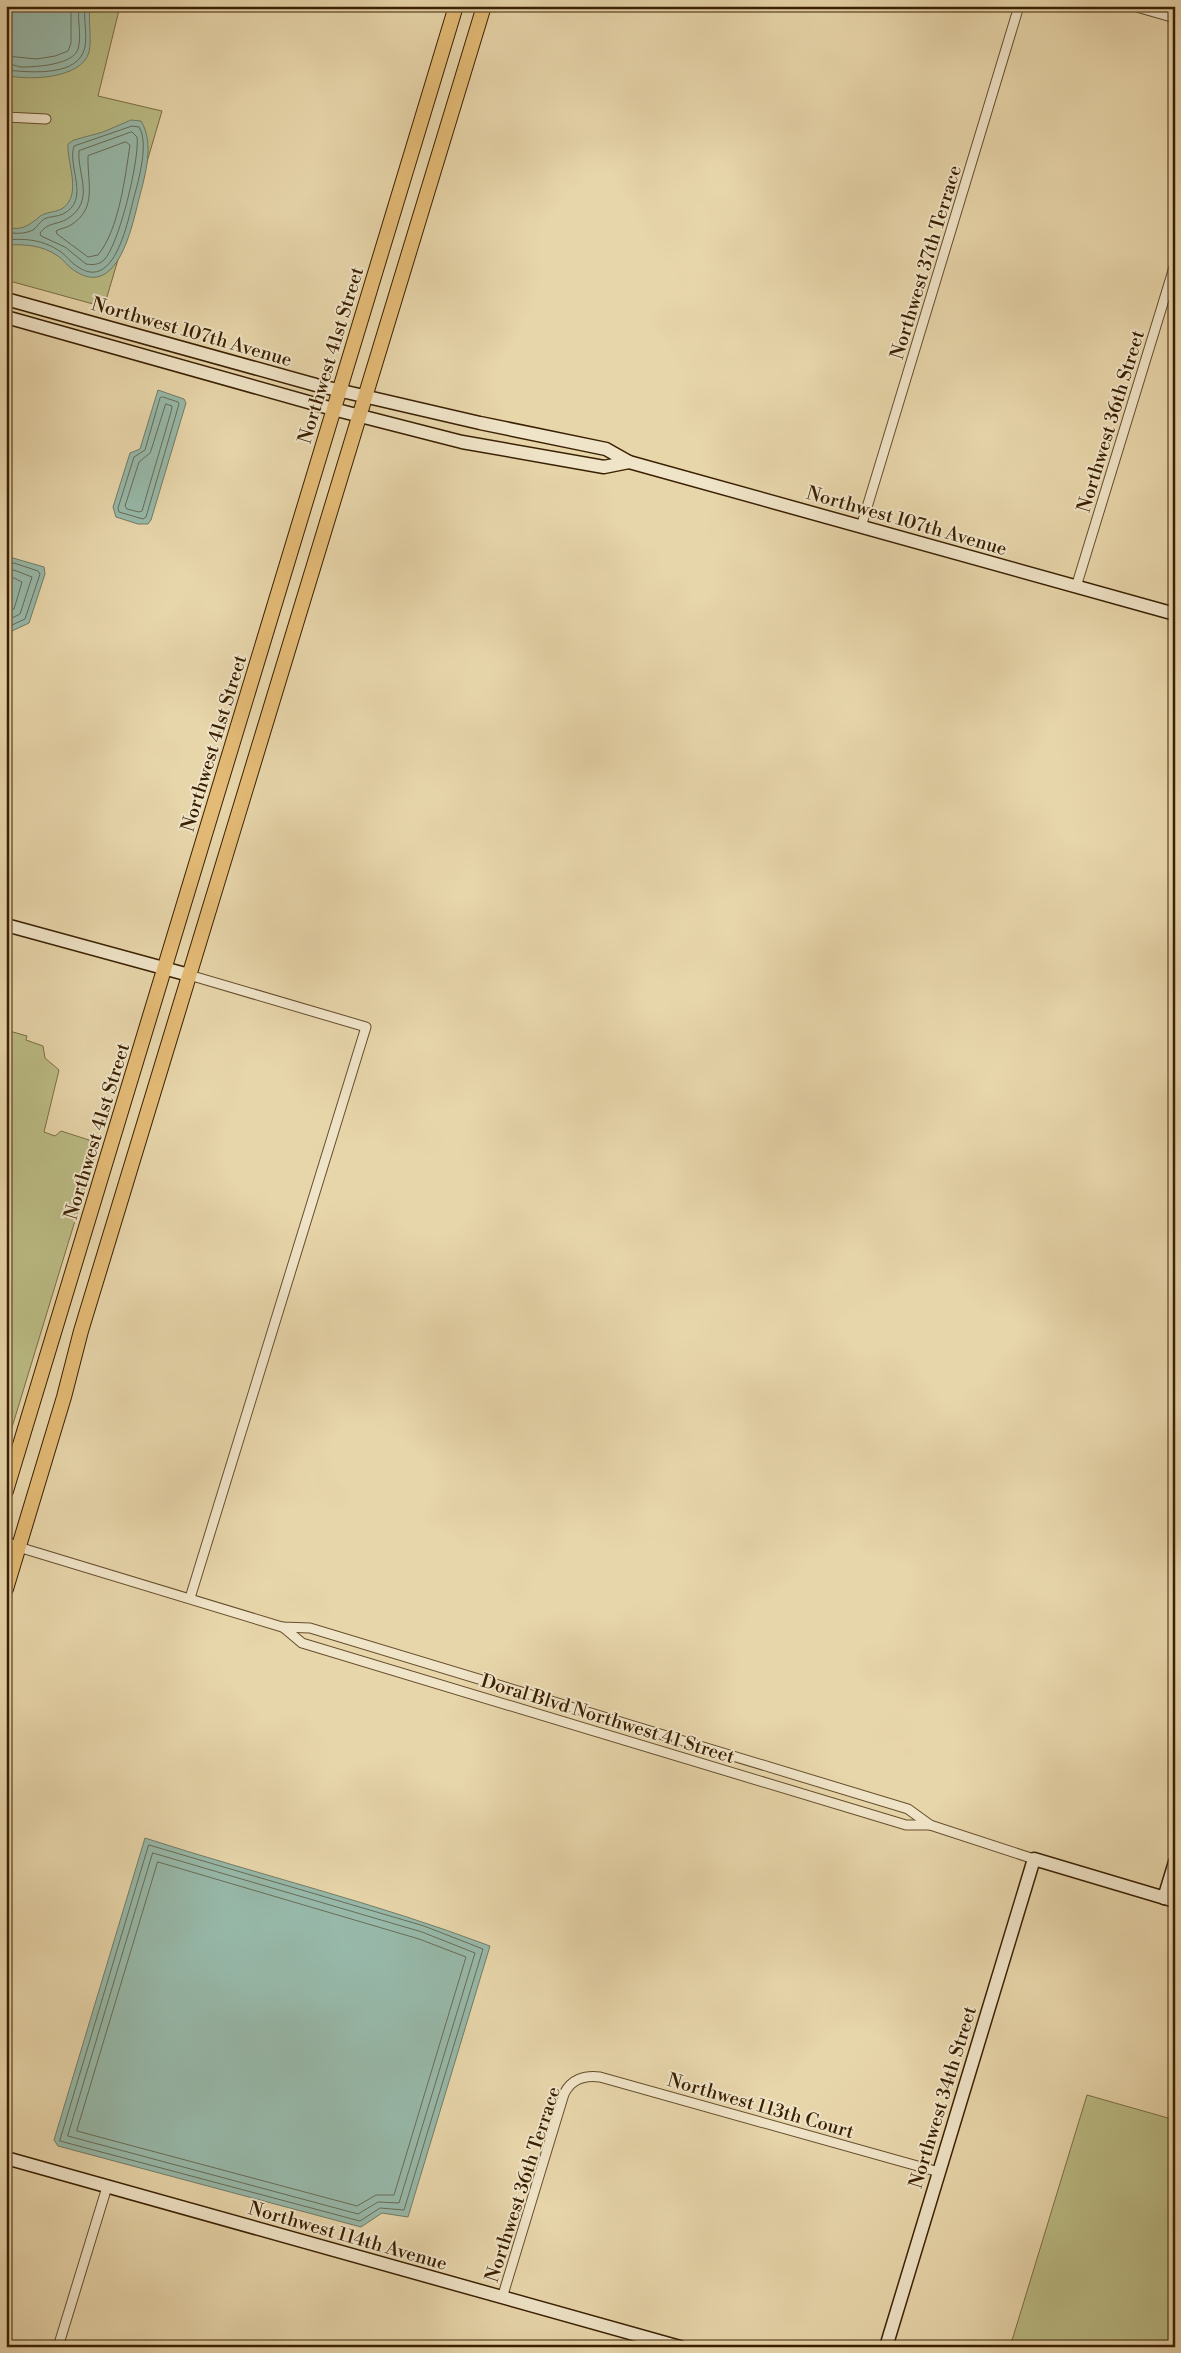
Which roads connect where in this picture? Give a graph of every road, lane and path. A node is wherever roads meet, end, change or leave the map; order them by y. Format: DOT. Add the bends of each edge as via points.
graph roads {
  1 [pos="456,6"];
  2 [pos="484,6"];
  3 [pos="1019,6"];
  4 [pos="1133,6"];
  5 [pos="1175,18"];
  6 [pos="6,117"];
  7 [pos="46,120"];
  8 [pos="1175,264"];
  9 [pos="6,298"];
  10 [pos="6,317"];
  11 [pos="339,389"];
  12 [pos="365,395"];
  13 [pos="333,409"];
  14 [pos="359,415"];
  15 [pos="629,462"];
  16 [pos="861,527"];
  17 [pos="1076,587"];
  18 [pos="1175,614"];
  19 [pos="6,925"];
  20 [pos="164,968"];
  21 [pos="189,976"];
  22 [pos="6,1491"];
  23 [pos="12,1545"];
  24 [pos="6,1559"];
  25 [pos="6,1589"];
  26 [pos="190,1598"];
  27 [pos="282,1627"];
  28 [pos="930,1825"];
  29 [pos="1034,1859"];
  30 [pos="1175,1862"];
  31 [pos="1169,1900"];
  32 [pos="574,2081"];
  33 [pos="6,2158"];
  34 [pos="939,2172"];
  35 [pos="107,2187"];
  36 [pos="502,2298"];
  37 [pos="58,2347"];
  38 [pos="680,2347"];
  39 [pos="886,2347"];
  1 -- 11 [label="main road, Northwest 41st Street"];
  2 -- 12 [label="main road"];
  3 -- 16 [label="street, Northwest 37th Terrace"];
  4 -- 5 [label="street"];
  6 -- 7 [label="street"];
  8 -- 17 [label="street, Northwest 36th Street"];
  9 -- 11 [label="main road, Northwest 107th Avenue"];
  10 -- 13 [label="main road, Northwest 107th Avenue"];
  11 -- 12 [label="main road, Northwest 107th Avenue"];
  11 -- 13 [label="main road, Northwest 41st Street"];
  12 -- 14 [label="main road"];
  12 -- 15 [label="main road, Northwest 107th Avenue" via="460,419 590,444"];
  13 -- 14 [label="main road, Northwest 107th Avenue"];
  13 -- 20 [label="main road, Northwest 41st Street"];
  14 -- 15 [label="main road, Northwest 107th Avenue" via="520,454 604,467"];
  14 -- 21 [label="main road"];
  15 -- 16 [label="main road, Northwest 107th Avenue"];
  16 -- 17 [label="main road, Northwest 107th Avenue"];
  17 -- 18 [label="main road, Northwest 107th Avenue"];
  19 -- 20 [label="main road"];
  20 -- 21 [label="main road"];
  20 -- 22 [label="main road, Northwest 41st Street"];
  21 -- 23 [label="main road" via="64,1397"];
  21 -- 26 [label="street" via="366,1027"];
  23 -- 24 [label="main road"];
  23 -- 25 [label="main road"];
  23 -- 26 [label="street, Doral Blvd Northwest 41 Street"];
  26 -- 27 [label="street, Doral Blvd Northwest 41 Street"];
  27 -- 28 [label="street, Doral Blvd Northwest 41 Street" via="310,1628 908,1809"];
  27 -- 28 [label="street, Doral Blvd Northwest 41 Street" via="302,1643 906,1825"];
  28 -- 29 [label="street, Doral Blvd Northwest 41 Street"];
  29 -- 31 [label="main road"];
  29 -- 34 [label="main road, Northwest 34th Street"];
  30 -- 31 [label="main road"];
  32 -- 34 [label="street, Northwest 113th Court" via="590,2076 600,2077"];
  32 -- 36 [label="street, Northwest 36th Terrace" via="564,2094"];
  33 -- 35 [label="main road, Northwest 114th Avenue"];
  34 -- 39 [label="main road, Northwest 34th Street"];
  35 -- 36 [label="main road, Northwest 114th Avenue"];
  35 -- 37 [label="street"];
  36 -- 38 [label="main road, Northwest 114th Avenue"];
}
